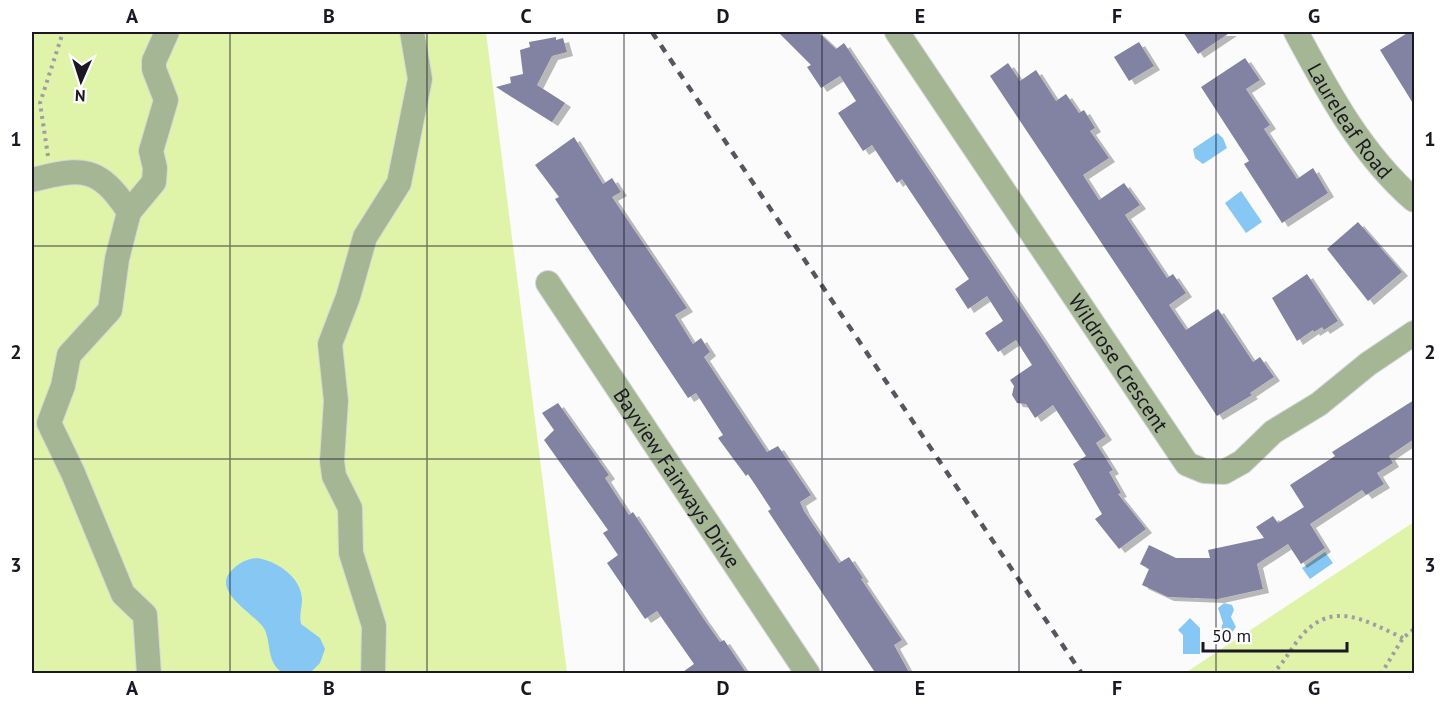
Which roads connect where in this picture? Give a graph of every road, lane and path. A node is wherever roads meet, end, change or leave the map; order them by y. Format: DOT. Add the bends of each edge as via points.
graph roads {
  1 [pos="63,32"];
  2 [pos="167,32"];
  3 [pos="412,32"];
  4 [pos="897,32"];
  5 [pos="1296,32"];
  6 [pos="49,162"];
  7 [pos="32,180"];
  8 [pos="1414,200"];
  9 [pos="129,212"];
  10 [pos="548,283"];
  11 [pos="1414,333"];
  12 [pos="1414,629"];
  13 [pos="1403,638"];
  14 [pos="149,674"];
  15 [pos="373,674"];
  16 [pos="808,674"];
  17 [pos="1272,674"];
  18 [pos="1381,674"];
  1 -- 6 [label="path" via="40,103"];
  2 -- 9 [label="street" via="154,61 166,100 151,151 154,182"];
  3 -- 15 [label="street" via="420,79 399,183 365,237 330,344 336,401 334,476 350,508 351,553 374,626"];
  4 -- 11 [label="street, Wildrose Crescent" via="1187,464 1204,471 1224,472 1242,462 1273,432 1319,404"];
  5 -- 8 [label="street, Laureleaf Road" via="1367,149"];
  7 -- 9 [label="street" via="60,173 97,175 116,191"];
  9 -- 14 [label="street" via="117,258 110,310 69,355 49,423 123,594 145,615"];
  10 -- 16 [label="street, Bayview Fairways Drive"];
  12 -- 13 [label="path"];
  13 -- 17 [label="path" via="1349,616 1329,615 1314,624"];
  13 -- 18 [label="path"];
}
